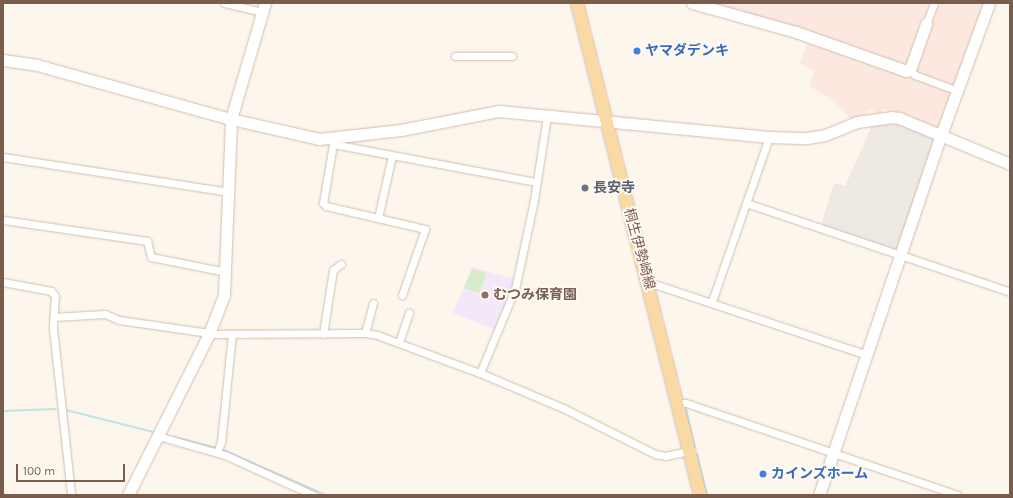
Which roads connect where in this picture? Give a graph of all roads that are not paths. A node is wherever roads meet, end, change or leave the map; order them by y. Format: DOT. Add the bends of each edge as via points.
graph roads {
  1 [pos="224,3"];
  2 [pos="577,3"];
  3 [pos="692,3"];
  4 [pos="934,3"];
  5 [pos="989,3"];
  6 [pos="264,8"];
  7 [pos="926,24"];
  8 [pos="455,56"];
  9 [pos="512,56"];
  10 [pos="3,60"];
  11 [pos="909,70"];
  12 [pos="958,90"];
  13 [pos="547,116"];
  14 [pos="231,119"];
  15 [pos="606,122"];
  16 [pos="941,135"];
  17 [pos="769,137"];
  18 [pos="332,141"];
  19 [pos="392,156"];
  20 [pos="3,157"];
  21 [pos="1010,164"];
  22 [pos="536,182"];
  23 [pos="229,192"];
  24 [pos="746,203"];
  25 [pos="378,218"];
  26 [pos="3,220"];
  27 [pos="902,256"];
  28 [pos="341,264"];
  29 [pos="227,272"];
  30 [pos="3,282"];
  31 [pos="648,282"];
  32 [pos="1010,292"];
  33 [pos="402,295"];
  34 [pos="712,301"];
  35 [pos="373,303"];
  36 [pos="409,313"];
  37 [pos="54,317"];
  38 [pos="365,333"];
  39 [pos="209,334"];
  40 [pos="232,334"];
  41 [pos="323,334"];
  42 [pos="398,342"];
  43 [pos="868,355"];
  44 [pos="480,373"];
  45 [pos="677,403"];
  46 [pos="158,436"];
  47 [pos="689,451"];
  48 [pos="217,452"];
  49 [pos="834,453"];
  50 [pos="71,495"];
  51 [pos="128,495"];
  52 [pos="313,495"];
  53 [pos="700,495"];
  54 [pos="819,495"];
  55 [pos="958,495"];
  1 -- 6 [label="street"];
  2 -- 15 [label="main road, 桐生伊勢崎線"];
  3 -- 11 [label="street" via="796,32"];
  4 -- 7 [label="street"];
  5 -- 12 [label="street"];
  6 -- 14 [label="street"];
  7 -- 11 [label="street"];
  8 -- 9 [label="street"];
  10 -- 14 [label="street" via="37,65"];
  11 -- 12 [label="street" via="915,75"];
  12 -- 16 [label="street"];
  13 -- 15 [label="street"];
  13 -- 18 [label="street" via="499,111"];
  13 -- 22 [label="street"];
  14 -- 18 [label="street" via="307,138"];
  14 -- 23 [label="street"];
  15 -- 17 [label="street"];
  15 -- 31 [label="main road, 桐生伊勢崎線"];
  16 -- 17 [label="street" via="891,117 857,122 825,135 807,138"];
  16 -- 21 [label="street"];
  16 -- 27 [label="street"];
  17 -- 24 [label="street"];
  18 -- 19 [label="street"];
  18 -- 25 [label="street" via="323,203 326,206"];
  19 -- 22 [label="street"];
  19 -- 25 [label="street"];
  20 -- 23 [label="street"];
  22 -- 44 [label="street" via="515,289"];
  23 -- 29 [label="street"];
  24 -- 27 [label="street"];
  24 -- 34 [label="street"];
  25 -- 33 [label="street" via="425,228"];
  26 -- 29 [label="street" via="147,241 151,257"];
  27 -- 32 [label="street"];
  27 -- 43 [label="street"];
  28 -- 41 [label="street" via="333,270"];
  29 -- 39 [label="street" via="224,295"];
  30 -- 37 [label="street" via="54,293"];
  31 -- 34 [label="street"];
  31 -- 45 [label="main road, 桐生伊勢崎線"];
  34 -- 43 [label="street"];
  35 -- 38 [label="street"];
  36 -- 42 [label="street"];
  37 -- 39 [label="street" via="105,314 119,320"];
  37 -- 50 [label="street"];
  38 -- 41 [label="street"];
  38 -- 42 [label="street"];
  39 -- 40 [label="street"];
  39 -- 46 [label="street"];
  40 -- 41 [label="street"];
  40 -- 48 [label="street" via="221,442"];
  42 -- 44 [label="street"];
  43 -- 49 [label="street"];
  44 -- 47 [label="street" via="563,408 655,454 665,456"];
  45 -- 47 [label="main road, 桐生伊勢崎線"];
  45 -- 49 [label="street" via="686,403"];
  46 -- 48 [label="street"];
  46 -- 51 [label="street"];
  47 -- 53 [label="main road, 桐生伊勢崎線"];
  48 -- 52 [label="street"];
  49 -- 54 [label="street"];
  49 -- 55 [label="street"];
}
